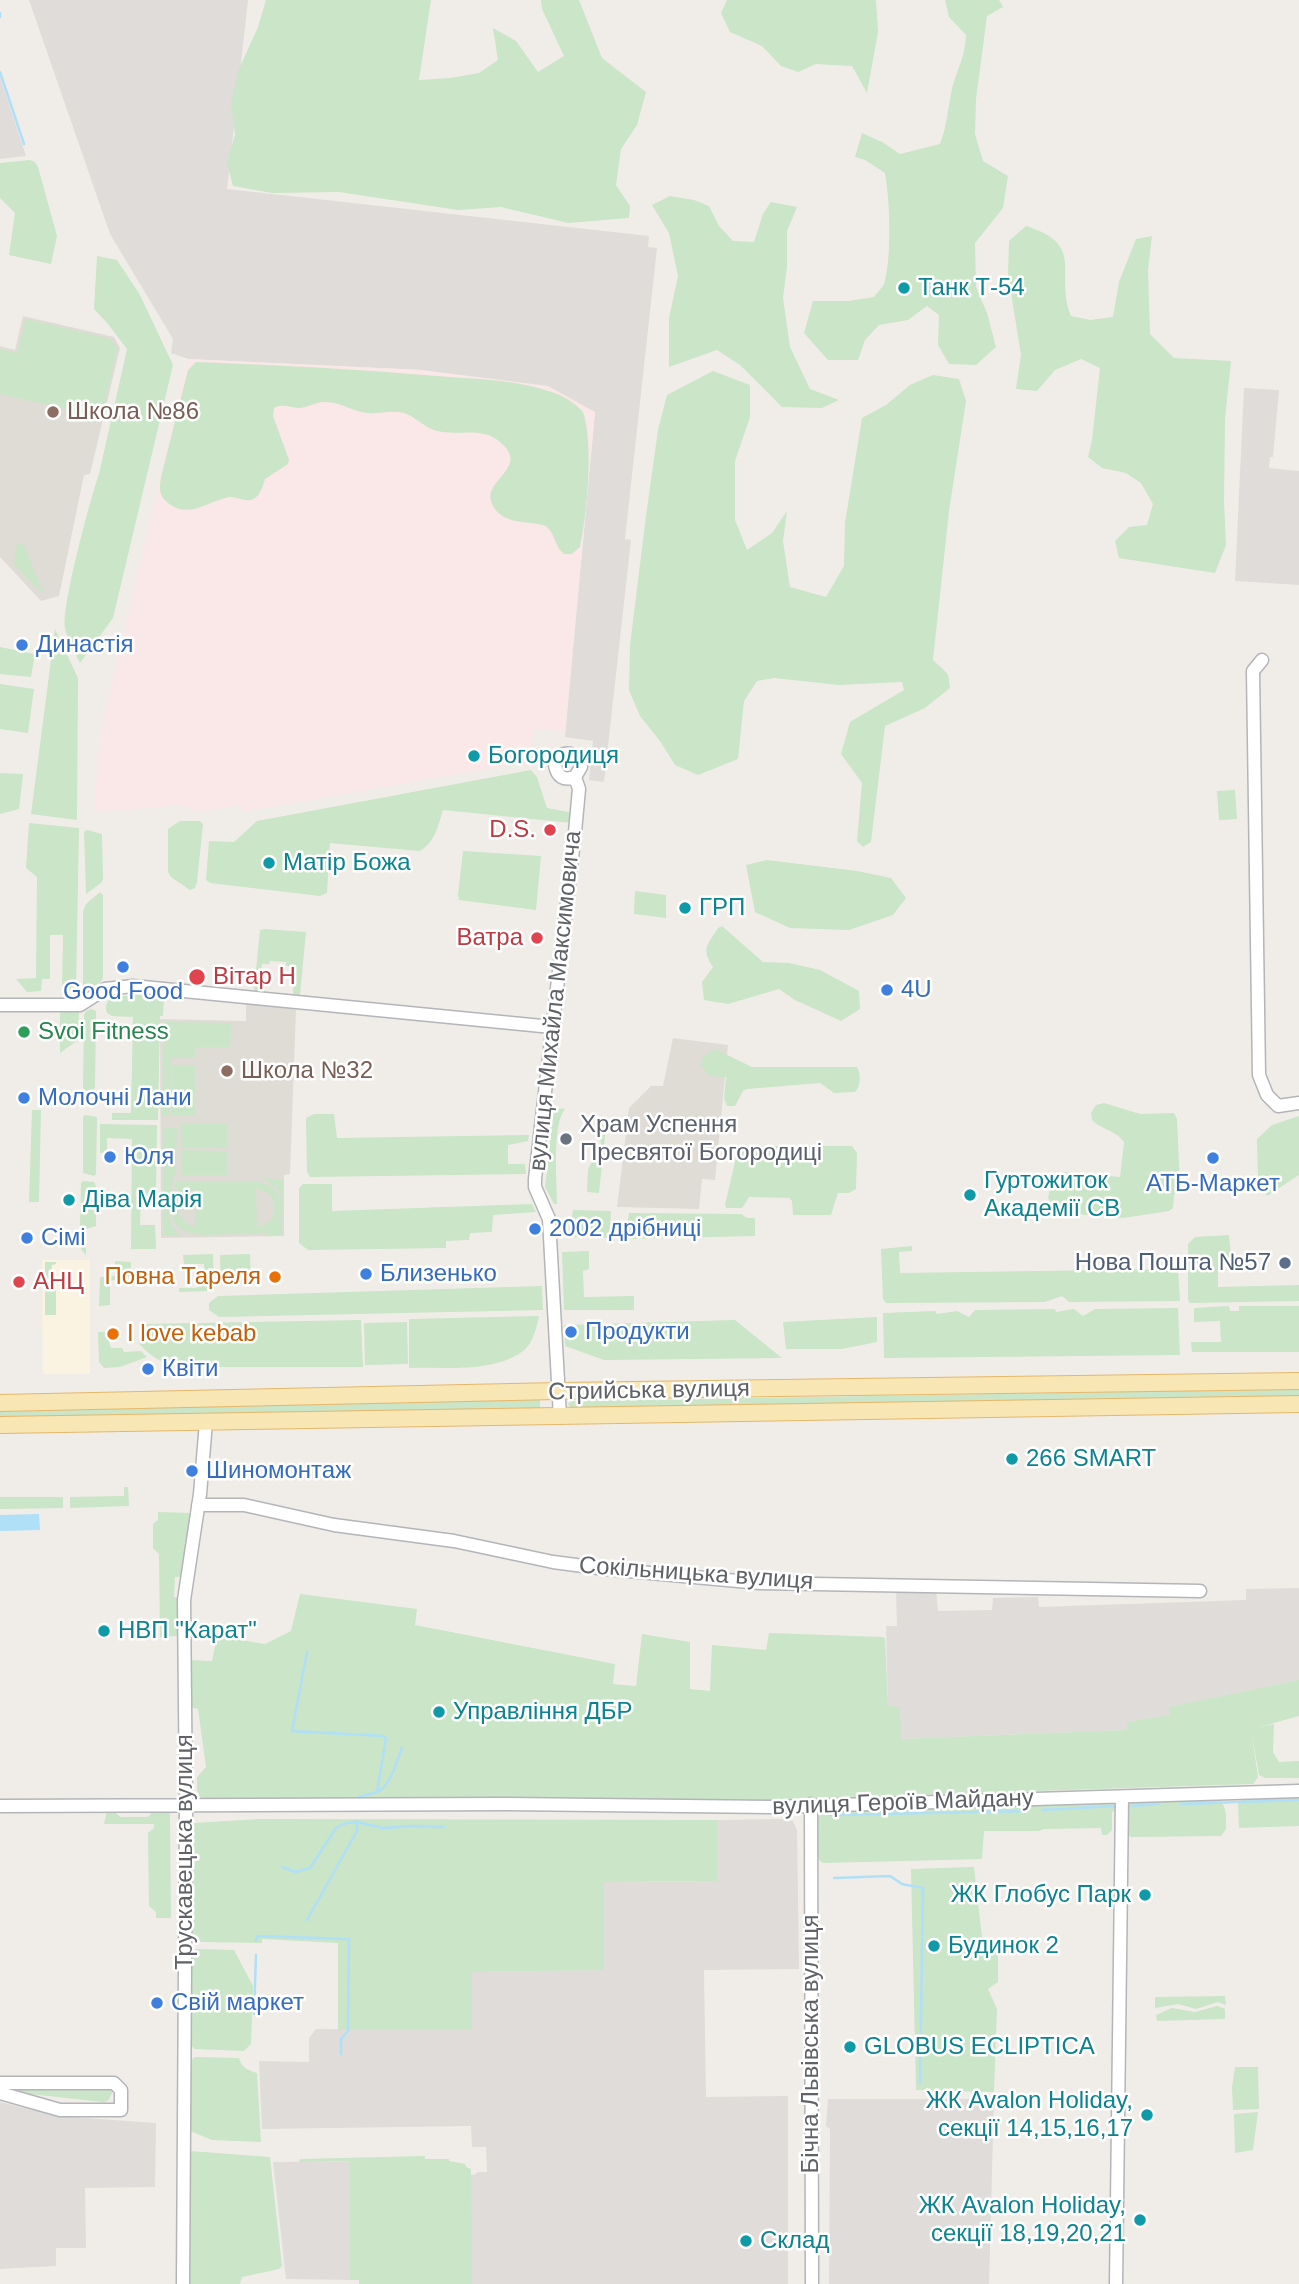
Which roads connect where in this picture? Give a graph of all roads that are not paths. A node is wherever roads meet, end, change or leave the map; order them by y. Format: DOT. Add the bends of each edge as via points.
graph roads {
  1 [pos="1262,660"];
  2 [pos="575,777"];
  3 [pos="0,1005"];
  4 [pos="552,1027"];
  5 [pos="1299,1102"];
  6 [pos="1299,1381"];
  7 [pos="558,1391"];
  8 [pos="0,1402"];
  9 [pos="1299,1404"];
  10 [pos="560,1416"];
  11 [pos="206,1422"];
  12 [pos="0,1425"];
  13 [pos="198,1505"];
  14 [pos="1200,1591"];
  15 [pos="1299,1791"];
  16 [pos="1122,1797"];
  17 [pos="811,1804"];
  18 [pos="186,1805"];
  19 [pos="0,1806"];
  20 [pos="0,2082"];
  21 [pos="0,2093"];
  22 [pos="183,2284"];
  23 [pos="812,2284"];
  24 [pos="1116,2284"];
  1 -- 5 [label="street" via="1253,671 1259,1075 1266,1095 1278,1107"];
  2 -- 4 [label="street, вулиця Михайла Максимовича" via="579,789"];
  3 -- 4 [label="street" via="80,1005 105,989 133,986"];
  4 -- 7 [label="street, вулиця Михайла Максимовича" via="535,1187 549,1219"];
  6 -- 7 [label="main road, Стрийська вулиця"];
  7 -- 8 [label="main road, Стрийська вулиця"];
  7 -- 10 [label="street, вулиця Михайла Максимовича"];
  9 -- 10 [label="main road, Стрийська вулиця"];
  10 -- 11 [label="main road, Стрийська вулиця"];
  11 -- 12 [label="main road, Стрийська вулиця"];
  11 -- 13 [label="street, Трускавецька вулиця"];
  13 -- 14 [label="street, Сокільницька вулиця" via="244,1505 334,1525 618,1571 760,1583"];
  13 -- 18 [label="street, Трускавецька вулиця" via="184,1600"];
  15 -- 16 [label="street, вулиця Героїв Майдану"];
  16 -- 17 [label="street, вулиця Героїв Майдану"];
  16 -- 24 [label="street"];
  17 -- 18 [label="street, вулиця Героїв Майдану"];
  17 -- 23 [label="street, Бічна Львівська вулиця"];
  18 -- 19 [label="street, вулиця Героїв Майдану"];
  18 -- 22 [label="street, Трускавецька вулиця"];
  20 -- 21 [label="street" via="114,2083 121,2090 121,2110 60,2110"];
}
